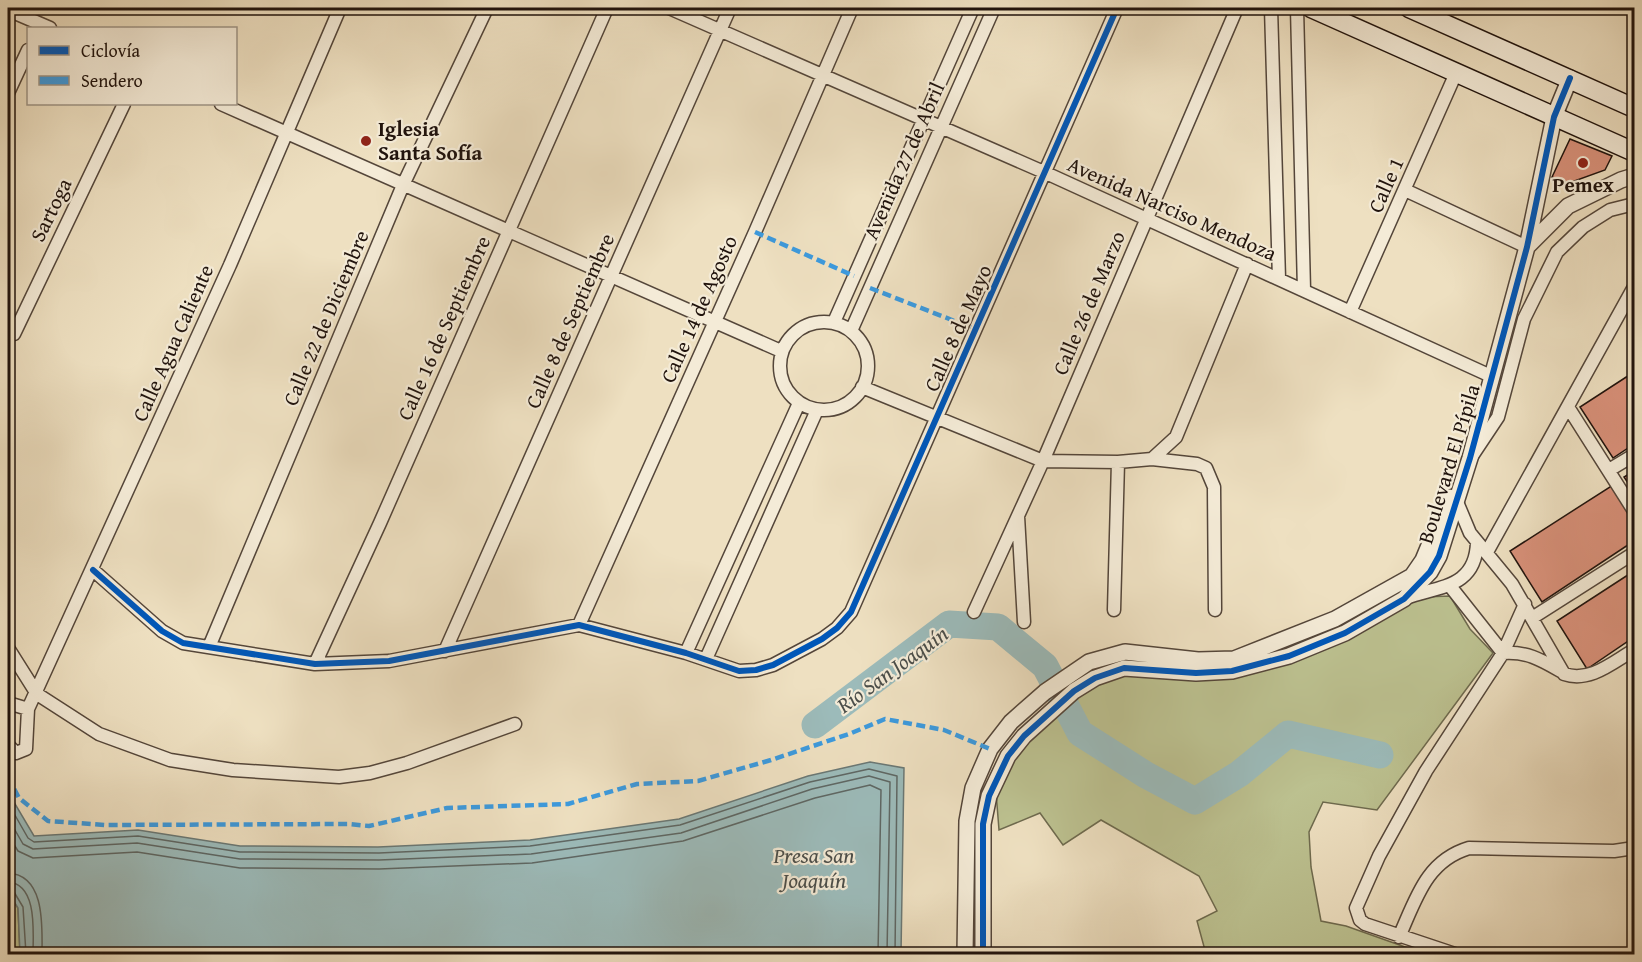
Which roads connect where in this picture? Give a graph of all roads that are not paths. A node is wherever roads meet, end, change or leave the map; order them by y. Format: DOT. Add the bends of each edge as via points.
graph roads {
  1 [pos="340,8"];
  2 [pos="487,8"];
  3 [pos="607,8"];
  4 [pos="669,8"];
  5 [pos="730,8"];
  6 [pos="852,8"];
  7 [pos="973,8"];
  8 [pos="994,8"];
  9 [pos="1117,8"];
  10 [pos="1237,8"];
  11 [pos="1271,8"];
  12 [pos="1297,8"];
  13 [pos="1311,8"];
  14 [pos="1409,8"];
  15 [pos="8,10"];
  16 [pos="44,27"];
  17 [pos="721,30"];
  18 [pos="27,52"];
  19 [pos="1456,73"];
  20 [pos="821,76"];
  21 [pos="1570,78"];
  22 [pos="8,93"];
  23 [pos="124,105"];
  24 [pos="223,105"];
  25 [pos="1635,108"];
  26 [pos="1554,117"];
  27 [pos="924,121"];
  28 [pos="941,127"];
  29 [pos="287,133"];
  30 [pos="1635,152"];
  31 [pos="1046,173"];
  32 [pos="1635,176"];
  33 [pos="403,185"];
  34 [pos="1405,190"];
  35 [pos="1635,204"];
  36 [pos="1146,218"];
  37 [pos="508,230"];
  38 [pos="1527,248"];
  39 [pos="1247,264"];
  40 [pos="612,274"];
  41 [pos="1279,279"];
  42 [pos="1635,287"];
  43 [pos="1304,290"];
  44 [pos="1630,305"];
  45 [pos="1350,312"];
  46 [pos="715,322"];
  47 [pos="834,322"];
  48 [pos="851,331"];
  49 [pos="14,334"];
  50 [pos="781,351"];
  51 [pos="1488,375"];
  52 [pos="862,387"];
  53 [pos="799,403"];
  54 [pos="1568,407"];
  55 [pos="817,410"];
  56 [pos="936,419"];
  57 [pos="1635,455"];
  58 [pos="1470,458"];
  59 [pos="1152,459"];
  60 [pos="1043,461"];
  61 [pos="1118,462"];
  62 [pos="1609,470"];
  63 [pos="1453,501"];
  64 [pos="1635,511"];
  65 [pos="1018,513"];
  66 [pos="1477,542"];
  67 [pos="1487,552"];
  68 [pos="1635,553"];
  69 [pos="93,570"];
  70 [pos="1450,586"];
  71 [pos="1404,598"];
  72 [pos="1525,604"];
  73 [pos="1114,610"];
  74 [pos="1215,610"];
  75 [pos="974,612"];
  76 [pos="1532,618"];
  77 [pos="1024,622"];
  78 [pos="579,625"];
  79 [pos="209,647"];
  80 [pos="8,648"];
  81 [pos="1635,650"];
  82 [pos="445,651"];
  83 [pos="686,653"];
  84 [pos="1503,653"];
  85 [pos="706,659"];
  86 [pos="315,664"];
  87 [pos="1564,674"];
  88 [pos="37,694"];
  89 [pos="8,703"];
  90 [pos="28,709"];
  91 [pos="515,724"];
  92 [pos="8,745"];
  93 [pos="1635,848"];
  94 [pos="1399,937"];
  95 [pos="965,954"];
  96 [pos="983,954"];
  97 [pos="1455,954"];
  1 -- 29 [label="street, Calle Agua Caliente"];
  2 -- 33 [label="street, Calle 22 de Diciembre"];
  3 -- 37 [label="street, Calle 16 de Septiembre"];
  4 -- 17 [label="street, Avenida Narciso Mendoza"];
  5 -- 17 [label="street, Calle 8 de Septiembre"];
  6 -- 20 [label="street, Calle 14 de Agosto"];
  7 -- 27 [label="street, Avenida 27 de Abril"];
  8 -- 28 [label="street, Avenida 27 de Abril"];
  9 -- 31 [label="street, Calle 8 de Mayo"];
  10 -- 36 [label="street, Calle 26 de Marzo"];
  11 -- 41 [label="street"];
  12 -- 43 [label="street"];
  13 -- 19 [label="main road"];
  14 -- 21 [label="main road"];
  15 -- 16 [label="street"];
  17 -- 20 [label="street, Avenida Narciso Mendoza"];
  17 -- 40 [label="street, Calle 8 de Septiembre"];
  18 -- 22 [label="street"];
  19 -- 26 [label="main road"];
  19 -- 34 [label="street, Calle 1"];
  20 -- 27 [label="street, Avenida Narciso Mendoza"];
  20 -- 46 [label="street, Calle 14 de Agosto"];
  21 -- 25 [label="main road"];
  21 -- 26 [label="street, Boulevard El Pípila"];
  23 -- 49 [label="street, Sartoga"];
  24 -- 29 [label="street"];
  26 -- 30 [label="main road"];
  26 -- 38 [label="street, Boulevard El Pípila"];
  27 -- 28 [label="street, Avenida Narciso Mendoza"];
  27 -- 47 [label="street, Avenida 27 de Abril"];
  28 -- 31 [label="street, Avenida Narciso Mendoza"];
  28 -- 48 [label="street, Avenida 27 de Abril"];
  29 -- 33 [label="street"];
  29 -- 69 [label="street, Calle Agua Caliente"];
  31 -- 36 [label="street, Avenida Narciso Mendoza"];
  31 -- 56 [label="street, Calle 8 de Mayo"];
  32 -- 38 [label="street, Boulevard El Pípila" via="1568,206"];
  33 -- 37 [label="street"];
  33 -- 79 [label="street, Calle 22 de Diciembre"];
  34 -- 38 [label="street"];
  34 -- 45 [label="street, Calle 1"];
  35 -- 58 [label="street" via="1610,210 1583,227 1557,252 1524,319 1498,417"];
  36 -- 39 [label="street, Avenida Narciso Mendoza"];
  36 -- 60 [label="street, Calle 26 de Marzo"];
  37 -- 40 [label="street"];
  37 -- 86 [label="street, Calle 16 de Septiembre"];
  38 -- 51 [label="street, Boulevard El Pípila"];
  39 -- 41 [label="street, Avenida Narciso Mendoza"];
  39 -- 59 [label="street" via="1176,437"];
  40 -- 46 [label="street"];
  40 -- 82 [label="street, Calle 8 de Septiembre"];
  41 -- 43 [label="street, Avenida Narciso Mendoza"];
  42 -- 44 [label="street"];
  43 -- 45 [label="street, Avenida Narciso Mendoza"];
  44 -- 54 [label="street"];
  45 -- 51 [label="street, Avenida Narciso Mendoza"];
  46 -- 50 [label="street"];
  46 -- 78 [label="street, Calle 14 de Agosto"];
  47 -- 48 [label="street"];
  47 -- 50 [label="street" via="802,326"];
  48 -- 52 [label="street" via="867,357"];
  50 -- 53 [label="street" via="782,380"];
  51 -- 58 [label="street, Boulevard El Pípila"];
  51 -- 63 [label="street, Boulevard El Pípila"];
  52 -- 55 [label="street" via="843,406"];
  52 -- 56 [label="street"];
  53 -- 55 [label="street"];
  53 -- 83 [label="street"];
  54 -- 62 [label="street"];
  54 -- 67 [label="street"];
  55 -- 85 [label="street"];
  56 -- 60 [label="street"];
  56 -- 85 [label="street, Calle 8 de Mayo" via="851,612 837,628 773,665 756,670 739,671"];
  57 -- 62 [label="street"];
  58 -- 63 [label="street, Boulevard El Pípila"];
  59 -- 61 [label="street"];
  59 -- 74 [label="street" via="1206,468 1214,487"];
  60 -- 61 [label="street"];
  60 -- 65 [label="street, Calle 26 de Marzo"];
  61 -- 73 [label="street"];
  62 -- 64 [label="street"];
  63 -- 66 [label="street"];
  63 -- 71 [label="street, Boulevard El Pípila" via="1439,556 1430,572"];
  63 -- 95 [label="street, Boulevard El Pípila" via="1412,576 1335,619 1234,659 1198,660 1125,652 1089,662 1063,678 1011,722 990,749 973,788 967,821"];
  65 -- 75 [label="street, Calle 26 de Marzo"];
  65 -- 77 [label="street"];
  66 -- 67 [label="street"];
  66 -- 70 [label="street" via="1468,573"];
  67 -- 72 [label="street"];
  68 -- 76 [label="street"];
  69 -- 79 [label="street" via="162,631 183,643"];
  69 -- 88 [label="street, Calle Agua Caliente"];
  70 -- 71 [label="street"];
  70 -- 84 [label="street"];
  71 -- 96 [label="street, Boulevard El Pípila" via="1345,633 1289,656 1232,671 1124,668 1095,678 1056,706 1008,756 989,796 983,824"];
  72 -- 76 [label="street"];
  72 -- 84 [label="street"];
  76 -- 87 [label="street"];
  78 -- 82 [label="street"];
  78 -- 83 [label="street, Calle 8 de Mayo"];
  79 -- 86 [label="street"];
  80 -- 88 [label="street"];
  81 -- 87 [label="street" via="1591,675"];
  82 -- 86 [label="street" via="389,661"];
  83 -- 85 [label="street, Calle 8 de Mayo"];
  84 -- 87 [label="street" via="1520,652 1536,657"];
  84 -- 94 [label="street" via="1426,771 1358,899 1360,920"];
  88 -- 90 [label="street, Calle Agua Caliente"];
  88 -- 91 [label="street" via="99,734 170,760 245,771 339,777 407,763"];
  89 -- 90 [label="street"];
  90 -- 92 [label="street" via="26,748 15,753"];
  93 -- 94 [label="street" via="1468,848 1455,852 1436,865"];
  94 -- 97 [label="street"];
}
